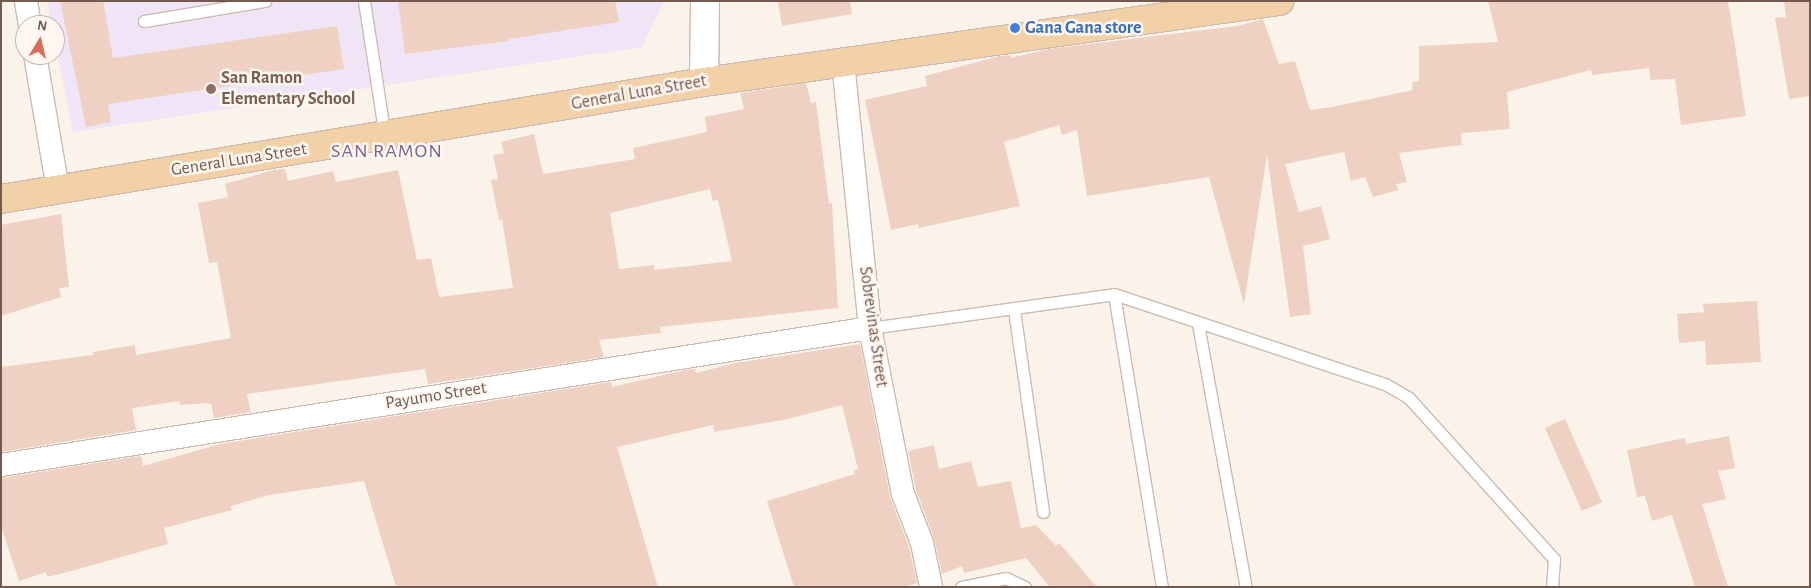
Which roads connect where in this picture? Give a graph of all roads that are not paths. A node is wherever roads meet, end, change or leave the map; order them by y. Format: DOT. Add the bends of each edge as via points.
graph roads {
  1 [pos="26,1"];
  2 [pos="265,1"];
  3 [pos="364,1"];
  4 [pos="705,1"];
  5 [pos="1279,1"];
  6 [pos="28,15"];
  7 [pos="144,21"];
  8 [pos="843,62"];
  9 [pos="37,65"];
  10 [pos="704,82"];
  11 [pos="385,136"];
  12 [pos="58,190"];
  13 [pos="1,199"];
  14 [pos="1114,294"];
  15 [pos="1014,310"];
  16 [pos="1198,324"];
  17 [pos="870,328"];
  18 [pos="1,465"];
  19 [pos="1043,512"];
  20 [pos="931,587"];
  21 [pos="961,587"];
  22 [pos="1025,587"];
  23 [pos="1162,587"];
  24 [pos="1246,587"];
  25 [pos="1552,587"];
  1 -- 6 [label="street"];
  2 -- 7 [label="lane"];
  3 -- 11 [label="lane"];
  4 -- 10 [label="main road"];
  5 -- 8 [label="main road, General Luna Street"];
  8 -- 10 [label="main road, General Luna Street"];
  8 -- 17 [label="street, Sobrevinas Street"];
  9 -- 12 [label="street"];
  10 -- 11 [label="main road, General Luna Street"];
  11 -- 12 [label="main road, General Luna Street"];
  12 -- 13 [label="main road, General Luna Street"];
  14 -- 15 [label="lane"];
  14 -- 16 [label="lane"];
  14 -- 23 [label="lane"];
  15 -- 17 [label="lane"];
  15 -- 19 [label="lane"];
  16 -- 24 [label="lane"];
  16 -- 25 [label="lane" via="1385,384 1409,398 1554,560"];
  17 -- 18 [label="street, Payumo Street"];
  17 -- 20 [label="street, Sobrevinas Street" via="903,494 922,543"];
  21 -- 22 [label="lane" via="1006,578"];
}
